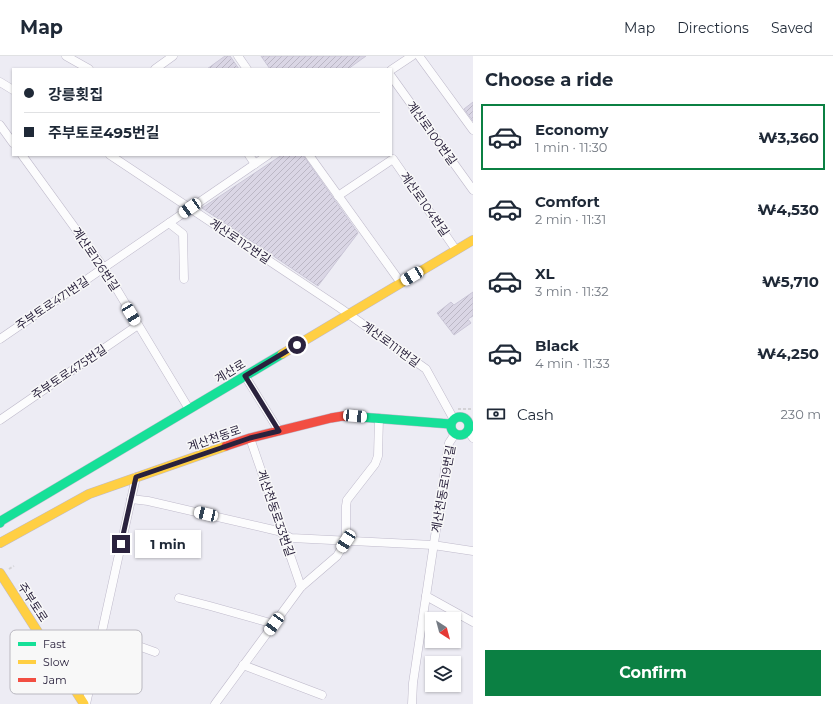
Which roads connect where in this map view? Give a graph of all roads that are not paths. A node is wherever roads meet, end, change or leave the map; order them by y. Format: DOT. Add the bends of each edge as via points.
graph roads {
  1 [pos="66,56"];
  2 [pos="173,56"];
  3 [pos="238,56"];
  4 [pos="412,56"];
  5 [pos="419,56"];
  6 [pos="87,68"];
  7 [pos="156,68"];
  8 [pos="246,68"];
  9 [pos="392,69"];
  10 [pos="392,77"];
  11 [pos="0,82"];
  12 [pos="12,89"];
  13 [pos="0,125"];
  14 [pos="473,130"];
  15 [pos="12,142"];
  16 [pos="23,156"];
  17 [pos="112,156"];
  18 [pos="250,156"];
  19 [pos="267,156"];
  20 [pos="310,156"];
  21 [pos="255,164"];
  22 [pos="473,190"];
  23 [pos="338,196"];
  24 [pos="190,208"];
  25 [pos="169,223"];
  26 [pos="472,244"];
  27 [pos="456,250"];
  28 [pos="104,268"];
  29 [pos="184,279"];
  30 [pos="401,283"];
  31 [pos="349,314"];
  32 [pos="138,325"];
  33 [pos="0,338"];
  34 [pos="245,376"];
  35 [pos="189,409"];
  36 [pos="473,415"];
  37 [pos="379,418"];
  38 [pos="0,420"];
  39 [pos="454,420"];
  40 [pos="279,431"];
  41 [pos="458,435"];
  42 [pos="472,436"];
  43 [pos="250,438"];
  44 [pos="136,477"];
  45 [pos="131,500"];
  46 [pos="0,523"];
  47 [pos="283,533"];
  48 [pos="346,541"];
  49 [pos="0,543"];
  50 [pos="433,545"];
  51 [pos="473,551"];
  52 [pos="0,573"];
  53 [pos="301,587"];
  54 [pos="426,596"];
  55 [pos="179,598"];
  56 [pos="473,622"];
  57 [pos="274,624"];
  58 [pos="37,630"];
  59 [pos="103,630"];
  60 [pos="142,647"];
  61 [pos="155,652"];
  62 [pos="243,665"];
  63 [pos="79,694"];
  64 [pos="87,694"];
  65 [pos="322,695"];
  66 [pos="85,704"];
  67 [pos="215,704"];
  68 [pos="412,704"];
  1 -- 6 [label="street"];
  2 -- 7 [label="street"];
  3 -- 8 [label="street"];
  4 -- 9 [label="street"];
  5 -- 14 [label="street"];
  10 -- 22 [label="street, 계산로100번길"];
  11 -- 12 [label="street"];
  13 -- 15 [label="street"];
  16 -- 28 [label="street, 계산로126번길"];
  17 -- 24 [label="street, 계산로112번길"];
  18 -- 21 [label="street"];
  19 -- 21 [label="street, 주부토로471번길"];
  20 -- 23 [label="street"];
  21 -- 24 [label="street, 주부토로471번길"];
  23 -- 27 [label="street, 계산로104번길" via="393,159"];
  23 -- 30 [label="street"];
  24 -- 25 [label="street, 주부토로471번길"];
  24 -- 31 [label="street, 계산로112번길"];
  25 -- 28 [label="street, 주부토로471번길"];
  25 -- 29 [label="street" via="183,234"];
  26 -- 27 [label="street, 계산로"];
  27 -- 30 [label="street, 계산로"];
  28 -- 32 [label="street, 계산로126번길"];
  28 -- 33 [label="street, 주부토로471번길"];
  30 -- 31 [label="street, 계산로"];
  31 -- 34 [label="street, 계산로"];
  31 -- 39 [label="street, 계산로111번길" via="426,368"];
  32 -- 35 [label="street, 계산로126번길"];
  32 -- 38 [label="street, 주부토로475번길"];
  34 -- 35 [label="street, 계산로"];
  34 -- 40 [label="street"];
  35 -- 46 [label="street, 계산로"];
  36 -- 39 [label="street, 계산천동로"];
  37 -- 39 [label="street, 계산천동로"];
  37 -- 40 [label="street, 계산천동로" via="343,416"];
  37 -- 48 [label="street" via="378,456 375,464 347,500"];
  39 -- 41 [label="street" via="451,430"];
  39 -- 41 [label="street" via="466,419 469,424 465,434"];
  40 -- 43 [label="street, 계산천동로"];
  41 -- 42 [label="street"];
  41 -- 50 [label="street, 계산천동로19번길" via="449,443"];
  43 -- 44 [label="street, 계산천동로"];
  43 -- 47 [label="street, 계산천동로33번길"];
  44 -- 45 [label="street"];
  44 -- 49 [label="street, 계산천동로" via="88,494"];
  45 -- 47 [label="street, 계산천동로19번길" via="148,501"];
  45 -- 59 [label="street"];
  47 -- 48 [label="street, 계산천동로19번길" via="291,538"];
  47 -- 53 [label="street, 계산천동로33번길"];
  48 -- 50 [label="street, 계산천동로19번길"];
  48 -- 53 [label="street" via="337,556"];
  50 -- 51 [label="street"];
  50 -- 54 [label="street, 계산천동로19번길"];
  52 -- 58 [label="street, 주부토로"];
  53 -- 57 [label="street"];
  54 -- 56 [label="street"];
  54 -- 68 [label="street, 계산천동로19번길"];
  55 -- 57 [label="street"];
  57 -- 62 [label="street"];
  60 -- 61 [label="street"];
  62 -- 65 [label="street"];
  62 -- 67 [label="street"];
  63 -- 66 [label="street, 주부토로"];
  64 -- 66 [label="street"];
}
